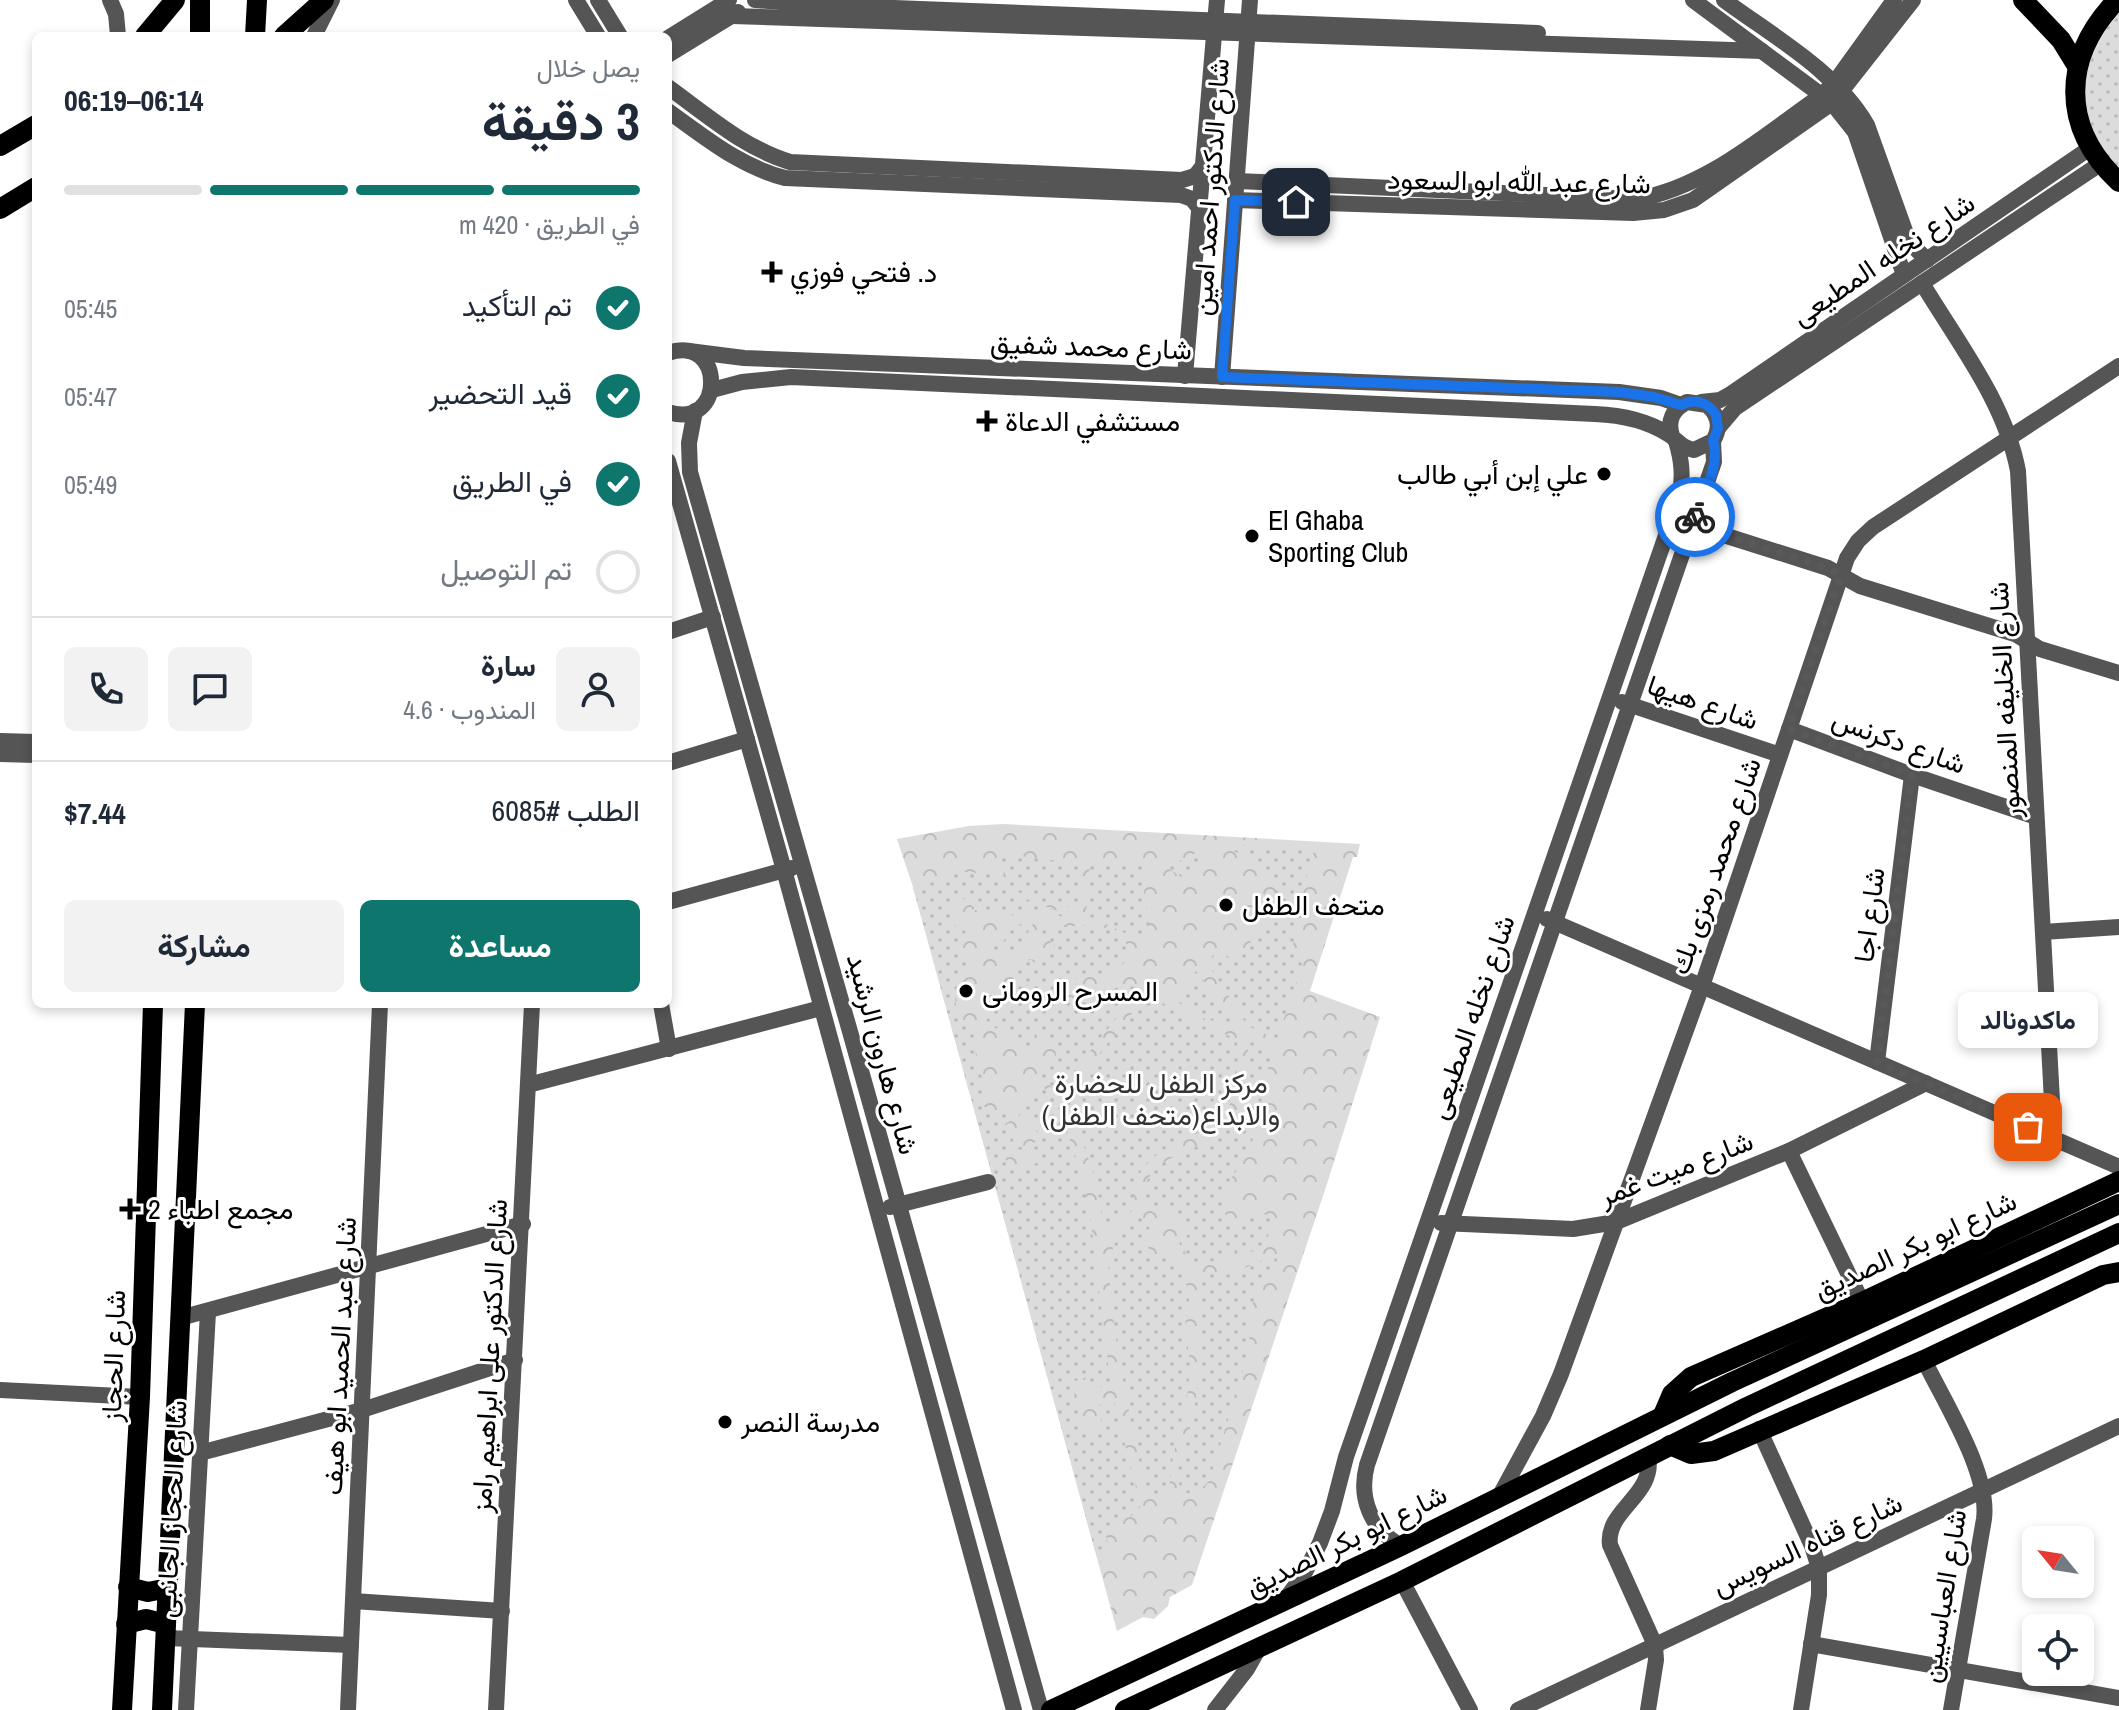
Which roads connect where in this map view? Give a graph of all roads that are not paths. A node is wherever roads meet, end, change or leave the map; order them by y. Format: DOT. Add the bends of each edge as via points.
graph roads {
  1 [pos="110,0"];
  2 [pos="175,0"];
  3 [pos="200,0"];
  4 [pos="257,0"];
  5 [pos="324,0"];
  6 [pos="332,0"];
  7 [pos="576,0"];
  8 [pos="598,0"];
  9 [pos="757,0"];
  10 [pos="1217,0"];
  11 [pos="1250,0"];
  12 [pos="1693,0"];
  13 [pos="1724,0"];
  14 [pos="1894,0"];
  15 [pos="1913,0"];
  16 [pos="2023,0"];
  17 [pos="2117,0"];
  18 [pos="815,2"];
  19 [pos="730,8"];
  20 [pos="1215,26"];
  21 [pos="1248,27"];
  22 [pos="118,32"];
  23 [pos="148,32"];
  24 [pos="200,32"];
  25 [pos="255,32"];
  26 [pos="288,32"];
  27 [pos="316,32"];
  28 [pos="596,32"];
  29 [pos="618,32"];
  30 [pos="672,36"];
  31 [pos="1755,46"];
  32 [pos="672,52"];
  33 [pos="2077,66"];
  34 [pos="672,90"];
  35 [pos="1833,93"];
  36 [pos="672,114"];
  37 [pos="32,127"];
  38 [pos="0,146"];
  39 [pos="2095,156"];
  40 [pos="1203,166"];
  41 [pos="1237,181"];
  42 [pos="2119,182"];
  43 [pos="32,189"];
  44 [pos="1235,200"];
  45 [pos="0,209"];
  46 [pos="1200,209"];
  47 [pos="1927,260"];
  48 [pos="1904,275"];
  49 [pos="1922,283"];
  50 [pos="676,349"];
  51 [pos="2119,366"];
  52 [pos="1185,376"];
  53 [pos="1222,377"];
  54 [pos="712,390"];
  55 [pos="1654,397"];
  56 [pos="1701,402"];
  57 [pos="1732,402"];
  58 [pos="1681,405"];
  59 [pos="695,411"];
  60 [pos="672,412"];
  61 [pos="1648,424"];
  62 [pos="1716,435"];
  63 [pos="2010,437"];
  64 [pos="1674,438"];
  65 [pos="692,478"];
  66 [pos="672,479"];
  67 [pos="672,485"];
  68 [pos="1692,525"];
  69 [pos="1841,575"];
  70 [pos="713,617"];
  71 [pos="672,631"];
  72 [pos="2027,641"];
  73 [pos="2119,673"];
  74 [pos="1610,698"];
  75 [pos="1631,705"];
  76 [pos="1789,729"];
  77 [pos="747,739"];
  78 [pos="0,741"];
  79 [pos="32,742"];
  80 [pos="0,754"];
  81 [pos="32,755"];
  82 [pos="1780,755"];
  83 [pos="672,762"];
  84 [pos="1912,775"];
  85 [pos="2036,817"];
  86 [pos="805,865"];
  87 [pos="784,870"];
  88 [pos="672,901"];
  89 [pos="1534,915"];
  90 [pos="1555,922"];
  91 [pos="2119,927"];
  92 [pos="2043,932"];
  93 [pos="1702,986"];
  94 [pos="153,1008"];
  95 [pos="195,1008"];
  96 [pos="380,1008"];
  97 [pos="532,1008"];
  98 [pos="662,1008"];
  99 [pos="821,1008"];
  100 [pos="669,1049"];
  101 [pos="1877,1062"];
  102 [pos="1926,1083"];
  103 [pos="528,1085"];
  104 [pos="2054,1138"];
  105 [pos="1789,1151"];
  106 [pos="2119,1167"];
  107 [pos="2119,1181"];
  108 [pos="988,1182"];
  109 [pos="897,1204"];
  110 [pos="2119,1204"];
  111 [pos="877,1210"];
  112 [pos="1428,1220"];
  113 [pos="1616,1222"];
  114 [pos="523,1224"];
  115 [pos="1450,1225"];
  116 [pos="2119,1233"];
  117 [pos="370,1267"];
  118 [pos="2119,1272"];
  119 [pos="1862,1302"];
  120 [pos="208,1312"];
  121 [pos="180,1318"];
  122 [pos="515,1360"];
  123 [pos="1924,1360"];
  124 [pos="0,1390"];
  125 [pos="140,1397"];
  126 [pos="362,1410"];
  127 [pos="1663,1415"];
  128 [pos="2119,1426"];
  129 [pos="1759,1429"];
  130 [pos="1670,1445"];
  131 [pos="200,1453"];
  132 [pos="1648,1456"];
  133 [pos="1984,1489"];
  134 [pos="1499,1497"];
  135 [pos="1401,1546"];
  136 [pos="1819,1568"];
  137 [pos="1402,1581"];
  138 [pos="128,1587"];
  139 [pos="168,1588"];
  140 [pos="353,1601"];
  141 [pos="1284,1601"];
  142 [pos="502,1611"];
  143 [pos="126,1624"];
  144 [pos="166,1631"];
  145 [pos="190,1639"];
  146 [pos="1811,1644"];
  147 [pos="351,1645"];
  148 [pos="1655,1645"];
  149 [pos="1260,1646"];
  150 [pos="1958,1670"];
  151 [pos="2119,1698"];
  152 [pos="122,1710"];
  153 [pos="162,1710"];
  154 [pos="186,1710"];
  155 [pos="348,1710"];
  156 [pos="496,1710"];
  157 [pos="1014,1710"];
  158 [pos="1041,1710"];
  159 [pos="1051,1710"];
  160 [pos="1125,1710"];
  161 [pos="1215,1710"];
  162 [pos="1470,1710"];
  163 [pos="1518,1710"];
  164 [pos="1648,1710"];
  165 [pos="1801,1710"];
  166 [pos="1951,1710"];
  1 -- 22 [label="street"];
  2 -- 23 [label="main road"];
  3 -- 24 [label="main road"];
  4 -- 25 [label="main road"];
  5 -- 26 [label="main road"];
  6 -- 27 [label="street"];
  7 -- 28 [label="street"];
  8 -- 29 [label="street"];
  9 -- 18 [label="street"];
  9 -- 19 [label="street"];
  10 -- 20 [label="street, شارع الدكتور احمد امين"];
  11 -- 21 [label="street, شارع الدكتور احمد امين"];
  12 -- 31 [label="street"];
  13 -- 35 [label="street"];
  14 -- 35 [label="street, شارع عبد الله ابو السعود"];
  15 -- 35 [label="street, شارع عبد الله ابو السعود"];
  16 -- 33 [label="main road" via="2061,40"];
  17 -- 33 [label="main road" via="2099,19"];
  18 -- 20 [label="street"];
  19 -- 20 [label="street"];
  19 -- 30 [label="street"];
  19 -- 32 [label="street"];
  20 -- 21 [label="street"];
  20 -- 40 [label="street, شارع الدكتور احمد امين"];
  21 -- 31 [label="street"];
  21 -- 41 [label="street, شارع الدكتور احمد امين"];
  31 -- 35 [label="street"];
  33 -- 39 [label="main road" via="2076,108"];
  34 -- 40 [label="street" via="748,144 790,162 1182,180"];
  35 -- 41 [label="street, شارع عبد الله ابو السعود" via="1687,186 1637,199"];
  35 -- 44 [label="street, شارع عبد الله ابو السعود" via="1719,184 1664,210"];
  35 -- 47 [label="street" via="1867,125 1909,242"];
  35 -- 48 [label="street" via="1855,132"];
  36 -- 46 [label="street" via="738,161 785,178 1181,195"];
  37 -- 38 [label="main road"];
  39 -- 42 [label="main road"];
  39 -- 47 [label="street, شارع نخله المطيعى"];
  39 -- 49 [label="street, شارع نخله المطيعى"];
  40 -- 46 [label="street, شارع الدكتور احمد امين"];
  41 -- 44 [label="street, شارع الدكتور احمد امين"];
  43 -- 45 [label="main road"];
  44 -- 53 [label="street, شارع الدكتور احمد امين"];
  46 -- 52 [label="street, شارع الدكتور احمد امين"];
  47 -- 48 [label="street, شارع نخله المطيعى"];
  48 -- 57 [label="street, شارع نخله المطيعى"];
  49 -- 57 [label="street, شارع نخله المطيعى"];
  49 -- 63 [label="street, شارع الخليفه المنصور"];
  50 -- 52 [label="street, شارع محمد شفيق" via="744,358"];
  50 -- 54 [label="street" via="703,359"];
  51 -- 63 [label="street, شارع محمد رمزى بك"];
  52 -- 53 [label="street, شارع محمد شفيق"];
  53 -- 55 [label="street, شارع محمد شفيق"];
  54 -- 59 [label="street"];
  54 -- 61 [label="street, شارع محمد شفيق" via="791,377 1615,415"];
  55 -- 58 [label="street, شارع محمد شفيق"];
  55 -- 61 [label="street" via="1656,412"];
  56 -- 57 [label="street, شارع نخله المطيعى"];
  56 -- 58 [label="street"];
  56 -- 62 [label="street" via="1716,415"];
  57 -- 62 [label="street, شارع نخله المطيعى"];
  58 -- 64 [label="street" via="1672,416"];
  59 -- 60 [label="street"];
  59 -- 65 [label="street, شارع هارون الرشيد" via="689,443"];
  61 -- 64 [label="street, شارع محمد شفيق"];
  62 -- 64 [label="street" via="1694,450"];
  62 -- 68 [label="street, شارع نخله المطيعى" via="1714,462"];
  63 -- 69 [label="street, شارع محمد رمزى بك" via="1873,527 1858,541"];
  63 -- 72 [label="street, شارع الخليفه المنصور" via="2018,471"];
  64 -- 74 [label="street, شارع نخله المطيعى" via="1682,459 1680,495"];
  65 -- 66 [label="street"];
  65 -- 86 [label="street, شارع هارون الرشيد"];
  67 -- 70 [label="street, شارع هارون الرشيد"];
  68 -- 69 [label="street"];
  68 -- 75 [label="street, شارع نخله المطيعى"];
  69 -- 72 [label="street" via="1860,586"];
  69 -- 76 [label="street, شارع محمد رمزى بك"];
  70 -- 71 [label="street"];
  70 -- 77 [label="street, شارع هارون الرشيد"];
  72 -- 73 [label="street"];
  72 -- 85 [label="street, شارع الخليفه المنصور"];
  74 -- 75 [label="street, شارع هيها"];
  74 -- 89 [label="street, شارع نخله المطيعى"];
  75 -- 82 [label="street, شارع هيها"];
  75 -- 90 [label="street, شارع نخله المطيعى"];
  76 -- 82 [label="street, شارع محمد رمزى بك"];
  76 -- 84 [label="street, شارع دكرنس"];
  77 -- 83 [label="street"];
  77 -- 87 [label="street, شارع هارون الرشيد"];
  78 -- 79 [label="street"];
  80 -- 81 [label="street"];
  82 -- 93 [label="street, شارع محمد رمزى بك"];
  84 -- 85 [label="street, شارع دكرنس"];
  84 -- 101 [label="street, شارع اجا"];
  85 -- 92 [label="street, شارع الخليفه المنصور"];
  86 -- 87 [label="street"];
  86 -- 109 [label="street, شارع هارون الرشيد"];
  87 -- 88 [label="street"];
  87 -- 99 [label="street, شارع هارون الرشيد"];
  89 -- 90 [label="street"];
  89 -- 112 [label="street, شارع نخله المطيعى"];
  90 -- 93 [label="street"];
  90 -- 115 [label="street, شارع نخله المطيعى"];
  91 -- 92 [label="street"];
  92 -- 104 [label="street, شارع الخليفه المنصور"];
  93 -- 101 [label="street"];
  93 -- 113 [label="street, شارع محمد رمزى بك"];
  94 -- 125 [label="main road, شارع الحجاز"];
  95 -- 121 [label="main road"];
  96 -- 117 [label="street, شارع عبد الحميد ابو هيف"];
  97 -- 103 [label="street, شارع الدكتور على ابراهيم رامز"];
  98 -- 100 [label="street"];
  99 -- 100 [label="street"];
  99 -- 111 [label="street, شارع هارون الرشيد"];
  100 -- 103 [label="street"];
  101 -- 102 [label="street"];
  102 -- 104 [label="street"];
  102 -- 105 [label="street, شارع ميت غمر"];
  103 -- 114 [label="street, شارع الدكتور على ابراهيم رامز"];
  104 -- 106 [label="street"];
  105 -- 113 [label="street, شارع ميت غمر"];
  105 -- 119 [label="street"];
  107 -- 119 [label="main road, شارع ابو بكر الصديق"];
  108 -- 109 [label="street"];
  109 -- 111 [label="street"];
  109 -- 158 [label="street, شارع هارون الرشيد"];
  110 -- 127 [label="main road, شارع ابو بكر الصديق"];
  111 -- 157 [label="street, شارع هارون الرشيد"];
  112 -- 115 [label="street, شارع ميت غمر"];
  112 -- 141 [label="street, شارع نخله المطيعى" via="1324,1536"];
  113 -- 115 [label="street, شارع ميت غمر" via="1573,1229"];
  113 -- 134 [label="street, شارع محمد رمزى بك" via="1543,1416"];
  114 -- 117 [label="street"];
  114 -- 122 [label="street, شارع الدكتور على ابراهيم رامز"];
  115 -- 135 [label="street, شارع نخله المطيعى" via="1365,1472 1370,1515"];
  116 -- 130 [label="main road, شارع ابو بكر الصديق"];
  117 -- 120 [label="street"];
  117 -- 126 [label="street, شارع عبد الحميد ابو هيف"];
  118 -- 123 [label="main road"];
  119 -- 127 [label="main road, شارع ابو بكر الصديق" via="1685,1381"];
  120 -- 121 [label="street"];
  120 -- 131 [label="street, شارع الحجاز الجانبى"];
  121 -- 139 [label="main road"];
  122 -- 126 [label="street"];
  122 -- 142 [label="street, شارع الدكتور على ابراهيم رامز"];
  123 -- 129 [label="main road"];
  123 -- 133 [label="street, شارع العباسيين"];
  124 -- 125 [label="street"];
  125 -- 138 [label="main road, شارع الحجاز"];
  126 -- 131 [label="street"];
  126 -- 140 [label="street, شارع عبد الحميد ابو هيف"];
  127 -- 134 [label="main road, شارع ابو بكر الصديق"];
  128 -- 133 [label="street, شارع قناه السويس"];
  129 -- 130 [label="main road" via="1709,1452 1691,1454"];
  129 -- 136 [label="street"];
  130 -- 132 [label="main road, شارع ابو بكر الصديق"];
  131 -- 145 [label="street, شارع الحجاز الجانبى"];
  132 -- 137 [label="main road, شارع ابو بكر الصديق"];
  132 -- 148 [label="street" via="1643,1484 1609,1535"];
  133 -- 136 [label="street, شارع قناه السويس"];
  133 -- 150 [label="street, شارع العباسيين" via="1984,1519"];
  134 -- 135 [label="main road, شارع ابو بكر الصديق"];
  135 -- 141 [label="main road, شارع ابو بكر الصديق"];
  136 -- 146 [label="street"];
  136 -- 148 [label="street, شارع قناه السويس"];
  137 -- 149 [label="main road, شارع ابو بكر الصديق"];
  137 -- 162 [label="street"];
  138 -- 139 [label="main road" via="148,1592"];
  138 -- 143 [label="main road, شارع الحجاز"];
  139 -- 144 [label="main road"];
  140 -- 142 [label="street"];
  140 -- 147 [label="street, شارع عبد الحميد ابو هيف"];
  141 -- 159 [label="main road, شارع ابو بكر الصديق"];
  142 -- 156 [label="street, شارع الدكتور على ابراهيم رامز"];
  143 -- 144 [label="main road" via="146,1619"];
  143 -- 152 [label="main road, شارع الحجاز"];
  144 -- 145 [label="street"];
  144 -- 153 [label="main road"];
  145 -- 147 [label="street"];
  145 -- 154 [label="street, شارع الحجاز الجانبى"];
  146 -- 150 [label="street"];
  146 -- 165 [label="street"];
  147 -- 155 [label="street, شارع عبد الحميد ابو هيف"];
  148 -- 163 [label="street, شارع قناه السويس"];
  148 -- 164 [label="street"];
  149 -- 160 [label="main road, شارع ابو بكر الصديق"];
  149 -- 161 [label="street"];
  150 -- 151 [label="street"];
  150 -- 166 [label="street, شارع العباسيين"];
}
